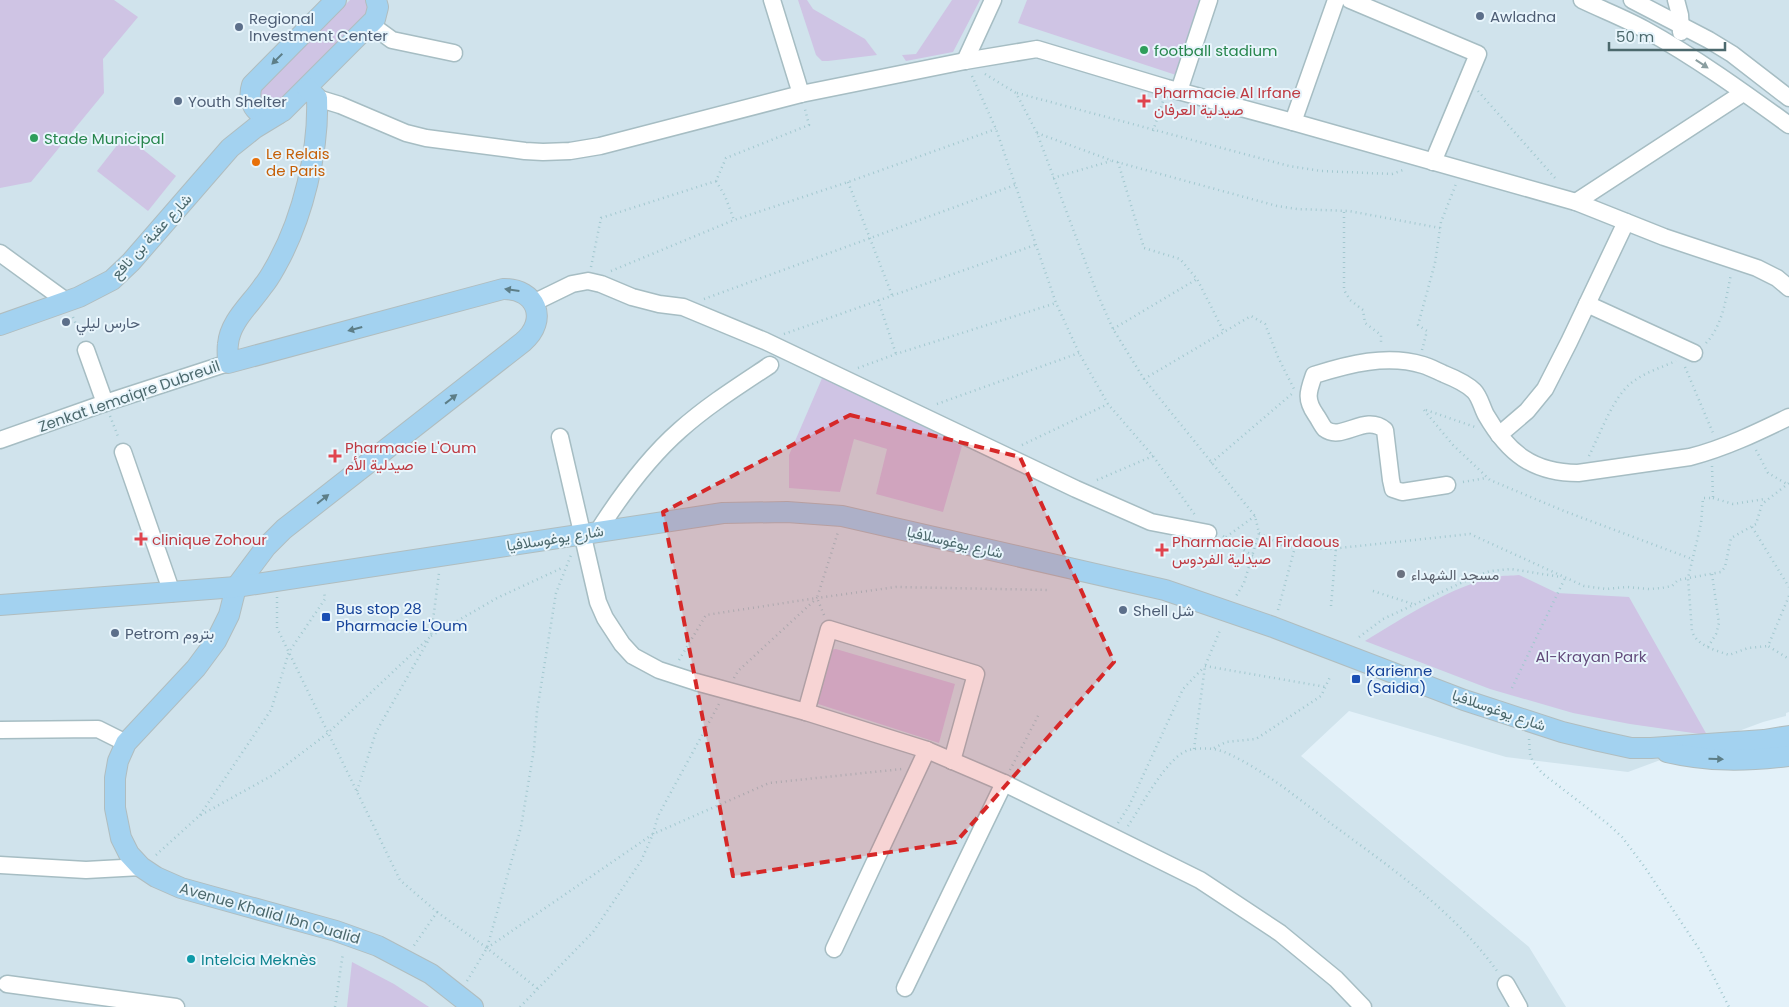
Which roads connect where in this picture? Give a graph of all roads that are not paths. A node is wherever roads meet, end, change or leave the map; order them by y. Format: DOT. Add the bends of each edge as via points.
graph roads {
  1 [pos="336,0"];
  2 [pos="393,0"];
  3 [pos="772,0"];
  4 [pos="993,0"];
  5 [pos="1209,0"];
  6 [pos="1336,0"];
  7 [pos="1350,0"];
  8 [pos="1582,0"];
  9 [pos="1632,0"];
  10 [pos="1676,0"];
  11 [pos="374,14"];
  12 [pos="1681,25"];
  13 [pos="1681,50"];
  14 [pos="454,53"];
  15 [pos="964,61"];
  16 [pos="1173,90"];
  17 [pos="250,91"];
  18 [pos="312,93"];
  19 [pos="1743,93"];
  20 [pos="801,94"];
  21 [pos="1789,98"];
  22 [pos="278,114"];
  23 [pos="1786,117"];
  24 [pos="1293,122"];
  25 [pos="230,148"];
  26 [pos="1433,162"];
  27 [pos="1576,202"];
  28 [pos="1626,222"];
  29 [pos="0,253"];
  30 [pos="1789,288"];
  31 [pos="66,301"];
  32 [pos="533,303"];
  33 [pos="1587,304"];
  34 [pos="0,325"];
  35 [pos="86,350"];
  36 [pos="1694,353"];
  37 [pos="228,363"];
  38 [pos="770,365"];
  39 [pos="105,402"];
  40 [pos="1789,417"];
  41 [pos="1499,435"];
  42 [pos="560,437"];
  43 [pos="0,440"];
  44 [pos="123,452"];
  45 [pos="1446,485"];
  46 [pos="589,532"];
  47 [pos="1208,533"];
  48 [pos="236,587"];
  49 [pos="172,593"];
  50 [pos="0,605"];
  51 [pos="806,712"];
  52 [pos="0,730"];
  53 [pos="1789,736"];
  54 [pos="126,744"];
  55 [pos="1651,748"];
  56 [pos="927,750"];
  57 [pos="1789,756"];
  58 [pos="952,761"];
  59 [pos="1004,783"];
  60 [pos="0,865"];
  61 [pos="141,867"];
  62 [pos="834,949"];
  63 [pos="7,984"];
  64 [pos="1506,984"];
  65 [pos="905,988"];
  66 [pos="466,1001"];
  67 [pos="176,1007"];
  68 [pos="1363,1007"];
  69 [pos="1519,1007"];
  1 -- 17 [label="main road, one-way" via="256,80"];
  2 -- 11 [label="main road"];
  3 -- 20 [label="street"];
  4 -- 15 [label="street"];
  5 -- 16 [label="street"];
  6 -- 24 [label="street"];
  7 -- 26 [label="street" via="1478,54"];
  8 -- 13 [label="street"];
  9 -- 12 [label="street"];
  10 -- 12 [label="street"];
  11 -- 14 [label="street" via="392,40"];
  11 -- 18 [label="main road"];
  12 -- 13 [label="street"];
  12 -- 21 [label="street" via="1732,54"];
  13 -- 19 [label="street, one-way"];
  15 -- 16 [label="street" via="1037,49"];
  15 -- 20 [label="street"];
  16 -- 24 [label="street"];
  17 -- 22 [label="main road" via="255,109 266,115"];
  17 -- 25 [label="main road"];
  18 -- 20 [label="street" via="406,133 542,152 600,146"];
  18 -- 22 [label="main road"];
  18 -- 37 [label="main road, Zenkat Lemaiqre Dubreuil" via="318,120 300,206 278,262 231,332"];
  19 -- 23 [label="street"];
  19 -- 27 [label="street"];
  22 -- 25 [label="main road"];
  24 -- 26 [label="street"];
  25 -- 31 [label="main road, شارع عقبة بن نافع" via="121,272 99,288"];
  26 -- 27 [label="street"];
  27 -- 28 [label="street"];
  28 -- 30 [label="street" via="1768,273"];
  28 -- 33 [label="street"];
  29 -- 31 [label="street"];
  31 -- 34 [label="main road, شارع عقبة بن نافع"];
  32 -- 37 [label="main road, one-way" via="520,291 503,289"];
  32 -- 47 [label="street" via="572,284 588,281 632,297 683,307 765,341 1151,522"];
  48 -- 32 [label="main road, one-way" via="284,529 530,336 537,320"];
  33 -- 36 [label="street"];
  33 -- 41 [label="street" via="1544,389 1527,411"];
  35 -- 39 [label="street"];
  37 -- 39 [label="street, Zenkat Lemaiqre Dubreuil"];
  38 -- 46 [label="street" via="679,431"];
  39 -- 43 [label="street, Zenkat Lemaiqre Dubreuil"];
  40 -- 41 [label="street" via="1716,450 1690,457 1581,473 1551,472 1530,464"];
  41 -- 45 [label="street" via="1475,392 1452,377 1419,364 1381,361 1343,366 1314,375 1308,391 1309,406 1325,428 1337,432 1371,423 1385,430 1393,489 1402,492"];
  42 -- 46 [label="street" via="576,501"];
  44 -- 49 [label="street"];
  46 -- 48 [label="main road, شارع يوغوسلافيا"];
  46 -- 51 [label="street" via="598,602 605,618 633,656 671,674"];
  46 -- 55 [label="main road, شارع يوغوسلافيا" via="724,513 787,512 842,516 1165,590 1273,626 1464,700 1599,741 1632,748"];
  48 -- 49 [label="main road, شارع يوغوسلافيا"];
  48 -- 54 [label="main road" via="229,615 216,641 196,668"];
  49 -- 50 [label="main road, شارع يوغوسلافيا"];
  51 -- 56 [label="street"];
  51 -- 58 [label="street" via="829,629 976,674"];
  52 -- 54 [label="street" via="98,728"];
  53 -- 55 [label="main road"];
  54 -- 61 [label="main road" via="115,778 115,808 120,838"];
  55 -- 57 [label="main road, one-way" via="1694,758 1738,760"];
  56 -- 58 [label="street"];
  56 -- 62 [label="street"];
  58 -- 59 [label="street"];
  59 -- 65 [label="street"];
  59 -- 68 [label="street" via="1200,880 1280,933"];
  60 -- 61 [label="street" via="86,870"];
  61 -- 66 [label="main road, Avenue Khalid Ibn Oualid" via="181,888 378,946 431,974"];
  63 -- 67 [label="street"];
  64 -- 69 [label="street"];
}
